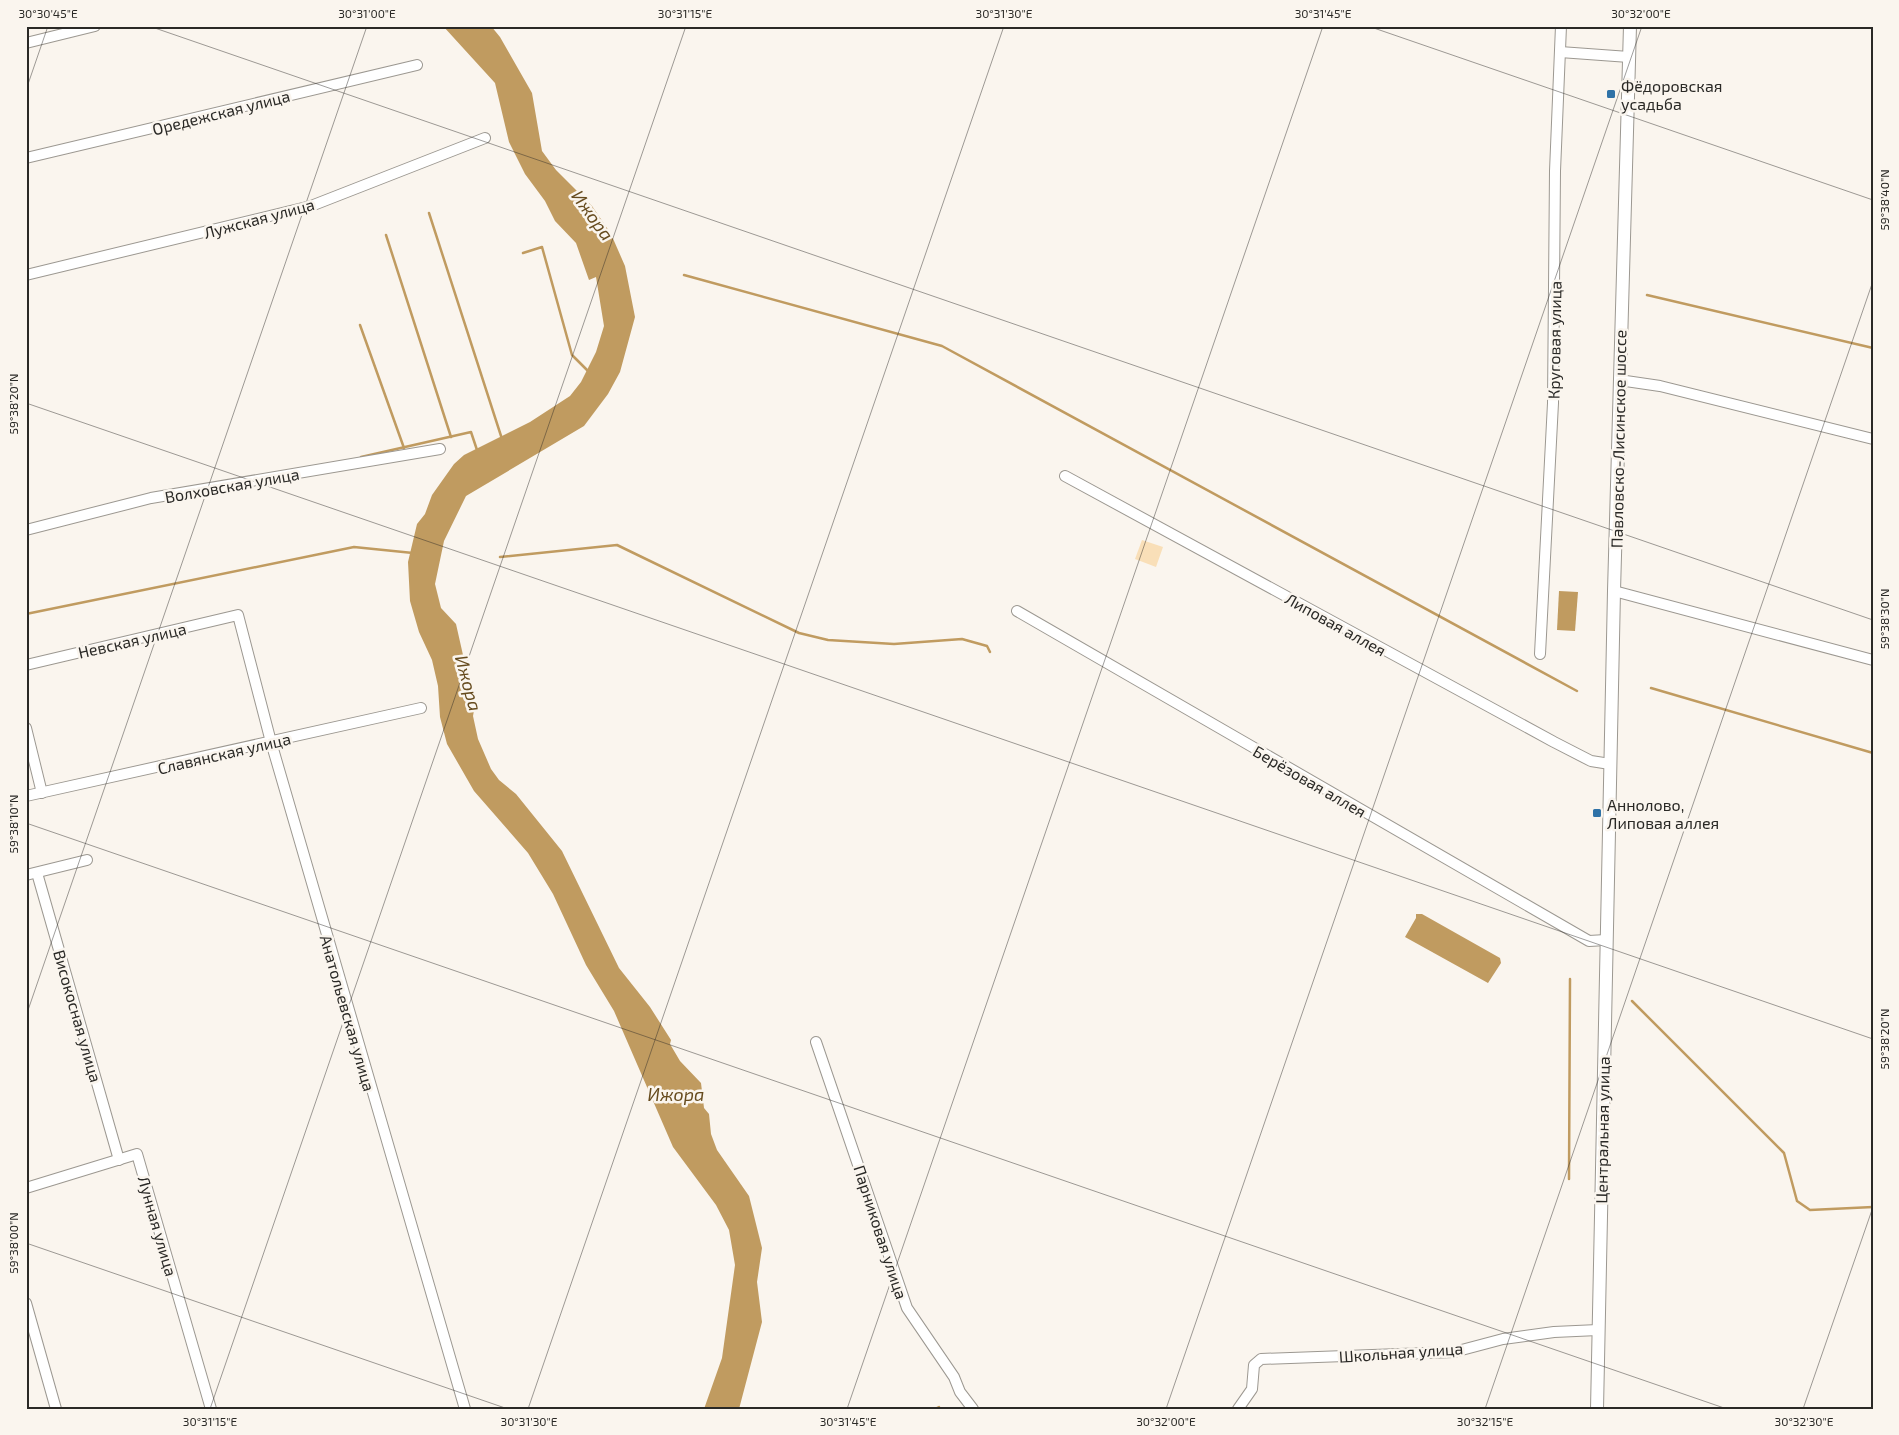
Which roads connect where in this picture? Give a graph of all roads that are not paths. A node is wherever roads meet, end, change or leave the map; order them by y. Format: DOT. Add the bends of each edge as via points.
graph roads {
  1 [pos="95,26"];
  2 [pos="1561,26"];
  3 [pos="1630,26"];
  4 [pos="26,43"];
  5 [pos="1560,52"];
  6 [pos="1629,57"];
  7 [pos="417,65"];
  8 [pos="484,138"];
  9 [pos="26,158"];
  10 [pos="26,276"];
  11 [pos="1619,380"];
  12 [pos="1873,439"];
  13 [pos="440,449"];
  14 [pos="1065,476"];
  15 [pos="26,530"];
  16 [pos="1614,591"];
  17 [pos="1017,611"];
  18 [pos="238,615"];
  19 [pos="1540,654"];
  20 [pos="1873,660"];
  21 [pos="26,665"];
  22 [pos="421,708"];
  23 [pos="26,728"];
  24 [pos="271,742"];
  25 [pos="1610,764"];
  26 [pos="42,793"];
  27 [pos="26,796"];
  28 [pos="1609,851"];
  29 [pos="87,860"];
  30 [pos="32,874"];
  31 [pos="1606,940"];
  32 [pos="816,1042"];
  33 [pos="119,1160"];
  34 [pos="26,1188"];
  35 [pos="26,1303"];
  36 [pos="1598,1330"];
  37 [pos="56,1409"];
  38 [pos="211,1409"];
  39 [pos="465,1409"];
  40 [pos="973,1409"];
  41 [pos="1238,1409"];
  42 [pos="1597,1409"];
  1 -- 4 [label="street"];
  2 -- 5 [label="street, Круговая улица"];
  3 -- 6 [label="main road, Павловско-Лисинское шоссе"];
  5 -- 6 [label="street"];
  5 -- 19 [label="street, Круговая улица" via="1552,422"];
  6 -- 11 [label="main road, Павловско-Лисинское шоссе"];
  7 -- 9 [label="street, Оредежская улица"];
  8 -- 10 [label="street, Лужская улица" via="311,206"];
  11 -- 12 [label="street" via="1660,386"];
  11 -- 16 [label="main road, Павловско-Лисинское шоссе"];
  13 -- 15 [label="street, Волховская улица" via="151,498"];
  14 -- 25 [label="street, Липовая аллея" via="1554,742 1591,761"];
  16 -- 20 [label="street"];
  16 -- 25 [label="main road, Павловско-Лисинское шоссе"];
  17 -- 31 [label="street, Берёзовая аллея" via="1589,941"];
  18 -- 21 [label="street, Невская улица"];
  18 -- 24 [label="street, Анатольевская улица"];
  22 -- 24 [label="street, Славянская улица"];
  23 -- 26 [label="street"];
  24 -- 26 [label="street, Славянская улица"];
  24 -- 39 [label="street, Анатольевская улица"];
  25 -- 28 [label="main road, Павловско-Лисинское шоссе"];
  26 -- 27 [label="street, Славянская улица"];
  28 -- 31 [label="main road, Центральная улица"];
  29 -- 30 [label="street"];
  30 -- 33 [label="street, Високосная улица"];
  31 -- 36 [label="main road, Центральная улица"];
  32 -- 40 [label="street, Парниковая улица" via="907,1308"];
  33 -- 34 [label="street, Лунная улица"];
  33 -- 38 [label="street, Лунная улица" via="137,1154"];
  35 -- 37 [label="street"];
  36 -- 41 [label="street, Школьная улица" via="1503,1339 1454,1352 1261,1359 1254,1365 1252,1389"];
  36 -- 42 [label="main road, Центральная улица"];
}
